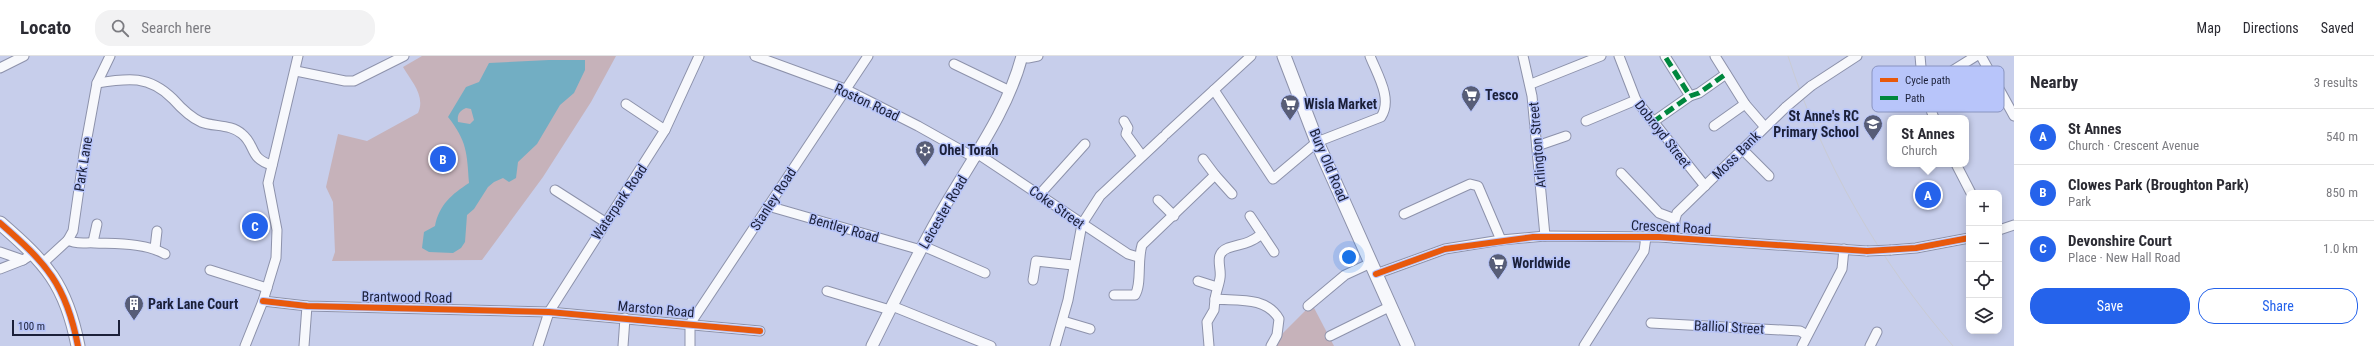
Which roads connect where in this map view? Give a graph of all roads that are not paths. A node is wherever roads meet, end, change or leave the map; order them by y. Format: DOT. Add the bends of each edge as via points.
graph roads {
  1 [pos="24,56"];
  2 [pos="110,56"];
  3 [pos="298,56"];
  4 [pos="404,56"];
  5 [pos="699,56"];
  6 [pos="755,56"];
  7 [pos="868,56"];
  8 [pos="1022,56"];
  9 [pos="1038,56"];
  10 [pos="1251,56"];
  11 [pos="1370,56"];
  12 [pos="1523,56"];
  13 [pos="1601,56"];
  14 [pos="1619,56"];
  15 [pos="1715,56"];
  16 [pos="1857,56"];
  17 [pos="1920,56"];
  18 [pos="1976,56"];
  19 [pos="1981,56"];
  20 [pos="1286,57"];
  21 [pos="1666,57"];
  22 [pos="14,58"];
  23 [pos="954,64"];
  24 [pos="1921,66"];
  25 [pos="1960,66"];
  26 [pos="1986,66"];
  27 [pos="0,68"];
  28 [pos="296,71"];
  29 [pos="1726,74"];
  30 [pos="97,83"];
  31 [pos="1531,84"];
  32 [pos="845,89"];
  33 [pos="1214,90"];
  34 [pos="1010,91"];
  35 [pos="1690,96"];
  36 [pos="2004,98"];
  37 [pos="1636,100"];
  38 [pos="626,104"];
  39 [pos="1745,104"];
  40 [pos="2014,116"];
  41 [pos="1124,121"];
  42 [pos="1586,121"];
  43 [pos="1653,122"];
  44 [pos="1714,126"];
  45 [pos="1764,126"];
  46 [pos="665,130"];
  47 [pos="1566,136"];
  48 [pos="1317,142"];
  49 [pos="1085,144"];
  50 [pos="1537,146"];
  51 [pos="1742,149"];
  52 [pos="976,156"];
  53 [pos="1142,156"];
  54 [pos="1203,159"];
  55 [pos="272,165"];
  56 [pos="1958,167"];
  57 [pos="1621,174"];
  58 [pos="1215,175"];
  59 [pos="1769,176"];
  60 [pos="1705,186"];
  61 [pos="555,190"];
  62 [pos="1969,190"];
  63 [pos="1040,194"];
  64 [pos="1232,194"];
  65 [pos="1158,200"];
  66 [pos="768,206"];
  67 [pos="1404,214"];
  68 [pos="1174,216"];
  69 [pos="1250,216"];
  70 [pos="1675,219"];
  71 [pos="605,222"];
  72 [pos="0,223"];
  73 [pos="97,224"];
  74 [pos="1082,224"];
  75 [pos="2014,225"];
  76 [pos="2002,229"];
  77 [pos="157,231"];
  78 [pos="1262,234"];
  79 [pos="1545,236"];
  80 [pos="1646,237"];
  81 [pos="1674,238"];
  82 [pos="1966,239"];
  83 [pos="68,240"];
  84 [pos="1501,240"];
  85 [pos="93,242"];
  86 [pos="155,248"];
  87 [pos="922,248"];
  88 [pos="1844,249"];
  89 [pos="0,252"];
  90 [pos="1274,252"];
  91 [pos="165,254"];
  92 [pos="1138,257"];
  93 [pos="39,258"];
  94 [pos="1026,258"];
  95 [pos="24,260"];
  96 [pos="1036,261"];
  97 [pos="1073,265"];
  98 [pos="0,268"];
  99 [pos="1374,269"];
  100 [pos="210,270"];
  101 [pos="985,273"];
  102 [pos="1034,280"];
  103 [pos="1198,281"];
  104 [pos="1217,287"];
  105 [pos="267,288"];
  106 [pos="827,291"];
  107 [pos="1114,295"];
  108 [pos="1215,299"];
  109 [pos="263,301"];
  110 [pos="307,306"];
  111 [pos="1308,306"];
  112 [pos="1391,306"];
  113 [pos="891,308"];
  114 [pos="550,312"];
  115 [pos="625,318"];
  116 [pos="1063,321"];
  117 [pos="1652,323"];
  118 [pos="690,324"];
  119 [pos="1090,329"];
  120 [pos="760,331"];
  121 [pos="1877,332"];
  122 [pos="1807,335"];
  123 [pos="1330,336"];
  124 [pos="78,346"];
  125 [pos="245,346"];
  126 [pos="304,346"];
  127 [pos="538,346"];
  128 [pos="623,346"];
  129 [pos="690,346"];
  130 [pos="872,346"];
  131 [pos="991,346"];
  132 [pos="1055,346"];
  133 [pos="1209,346"];
  134 [pos="1271,346"];
  135 [pos="1408,346"];
  136 [pos="1584,346"];
  137 [pos="1802,346"];
  138 [pos="1870,346"];
  1 -- 22 [label="street"];
  2 -- 30 [label="street, Park Lane"];
  3 -- 28 [label="street"];
  4 -- 28 [label="street" via="354,81"];
  5 -- 46 [label="street, Waterpark Road"];
  6 -- 32 [label="street, Roston Road"];
  7 -- 32 [label="street, Stanley Road"];
  8 -- 9 [label="street"];
  8 -- 34 [label="main road, Leicester Road"];
  10 -- 33 [label="street"];
  11 -- 48 [label="street" via="1386,100 1385,111 1381,117"];
  12 -- 31 [label="street, Arlington Street"];
  13 -- 31 [label="street"];
  14 -- 37 [label="street, Dobroyd Street"];
  15 -- 29 [label="street"];
  16 -- 45 [label="street, Moss Bank, bridge" via="1811,86"];
  17 -- 24 [label="street"];
  18 -- 25 [label="street"];
  19 -- 26 [label="street"];
  20 -- 48 [label="highway, Bury Old Road"];
  21 -- 35 [label="street"];
  22 -- 27 [label="street"];
  23 -- 34 [label="street"];
  28 -- 55 [label="street"];
  29 -- 35 [label="street" via="1699,93"];
  29 -- 39 [label="street"];
  30 -- 55 [label="street" via="121,79 144,80 154,84 190,116 243,134 258,160"];
  30 -- 83 [label="street, Park Lane" via="73,231"];
  31 -- 50 [label="street, Arlington Street"];
  32 -- 52 [label="street, Roston Road"];
  32 -- 66 [label="street, Stanley Road"];
  33 -- 48 [label="street" via="1273,179"];
  33 -- 53 [label="street"];
  34 -- 52 [label="main road, Leicester Road"];
  35 -- 43 [label="street"];
  36 -- 40 [label="street"];
  37 -- 42 [label="street"];
  37 -- 43 [label="street, Dobroyd Street"];
  38 -- 46 [label="street"];
  39 -- 44 [label="street"];
  39 -- 45 [label="street"];
  41 -- 53 [label="street" via="1128,128 1122,135"];
  43 -- 60 [label="street, Dobroyd Street"];
  45 -- 51 [label="street, Moss Bank"];
  46 -- 71 [label="street, Waterpark Road"];
  47 -- 50 [label="street"];
  48 -- 99 [label="highway, Bury Old Road"];
  49 -- 63 [label="street"];
  50 -- 79 [label="street, Arlington Street"];
  51 -- 59 [label="street"];
  51 -- 60 [label="street, Moss Bank"];
  52 -- 63 [label="street, Coke Street"];
  52 -- 87 [label="main road, Leicester Road"];
  53 -- 74 [label="street" via="1100,196"];
  54 -- 58 [label="street"];
  55 -- 105 [label="street" via="268,190 277,230 277,244 276,258"];
  56 -- 62 [label="street"];
  57 -- 70 [label="street" via="1659,213"];
  58 -- 64 [label="street"];
  58 -- 68 [label="street"];
  60 -- 70 [label="street, Moss Bank" via="1684,206"];
  61 -- 71 [label="street"];
  63 -- 74 [label="street, Coke Street"];
  65 -- 68 [label="street"];
  66 -- 87 [label="street, Bentley Road"];
  66 -- 118 [label="street, Stanley Road"];
  67 -- 84 [label="street" via="1470,184 1478,186"];
  68 -- 92 [label="street" via="1142,245"];
  69 -- 78 [label="street"];
  70 -- 81 [label="street"];
  71 -- 114 [label="street, Waterpark Road"];
  72 -- 93 [label="highway"];
  73 -- 85 [label="street"];
  74 -- 92 [label="street, Coke Street" via="1128,254"];
  74 -- 97 [label="street"];
  75 -- 76 [label="street"];
  77 -- 86 [label="street"];
  78 -- 90 [label="street"];
  78 -- 104 [label="street" via="1244,245 1227,248 1221,253"];
  79 -- 80 [label="street, Crescent Road"];
  79 -- 84 [label="street, Crescent Road"];
  80 -- 81 [label="street, Crescent Road"];
  80 -- 136 [label="street" via="1644,251"];
  81 -- 88 [label="street, Crescent Road"];
  82 -- 88 [label="street, Crescent Road, bridge" via="1916,248 1867,251"];
  83 -- 85 [label="street" via="72,243"];
  83 -- 93 [label="street, Park Lane"];
  84 -- 99 [label="street, Crescent Road" via="1446,249"];
  85 -- 86 [label="street"];
  86 -- 91 [label="street"];
  87 -- 101 [label="street, Bentley Road"];
  87 -- 113 [label="main road, Leicester Road"];
  88 -- 122 [label="street" via="1842,269"];
  89 -- 95 [label="street"];
  92 -- 107 [label="street" via="1138,290 1135,295"];
  93 -- 95 [label="street, Park Lane"];
  93 -- 124 [label="highway" via="65,298 72,315"];
  94 -- 96 [label="street"];
  95 -- 98 [label="street, Park Lane"];
  96 -- 97 [label="street"];
  96 -- 102 [label="street"];
  97 -- 116 [label="street"];
  99 -- 111 [label="street, Crescent Road" via="1345,275"];
  99 -- 112 [label="highway, Bury Old Road"];
  100 -- 105 [label="street"];
  103 -- 104 [label="street"];
  104 -- 108 [label="street"];
  105 -- 109 [label="street"];
  106 -- 113 [label="street"];
  108 -- 133 [label="street" via="1214,310 1207,322"];
  108 -- 134 [label="street" via="1260,303 1268,307 1279,320 1277,334"];
  109 -- 110 [label="street, Brantwood Road"];
  109 -- 125 [label="street"];
  110 -- 114 [label="street, Brantwood Road"];
  110 -- 126 [label="street"];
  112 -- 123 [label="street"];
  112 -- 135 [label="highway, Bury Old Road"];
  113 -- 130 [label="main road, Leicester Road"];
  113 -- 131 [label="street"];
  114 -- 115 [label="street, Marston Road"];
  114 -- 127 [label="street, Waterpark Road"];
  115 -- 118 [label="street, Marston Road"];
  115 -- 128 [label="street"];
  116 -- 119 [label="street"];
  116 -- 132 [label="street"];
  117 -- 122 [label="street, Balliol Street" via="1800,331"];
  118 -- 120 [label="street, Marston Road"];
  118 -- 129 [label="street"];
  121 -- 138 [label="street"];
  122 -- 137 [label="street"];
}
